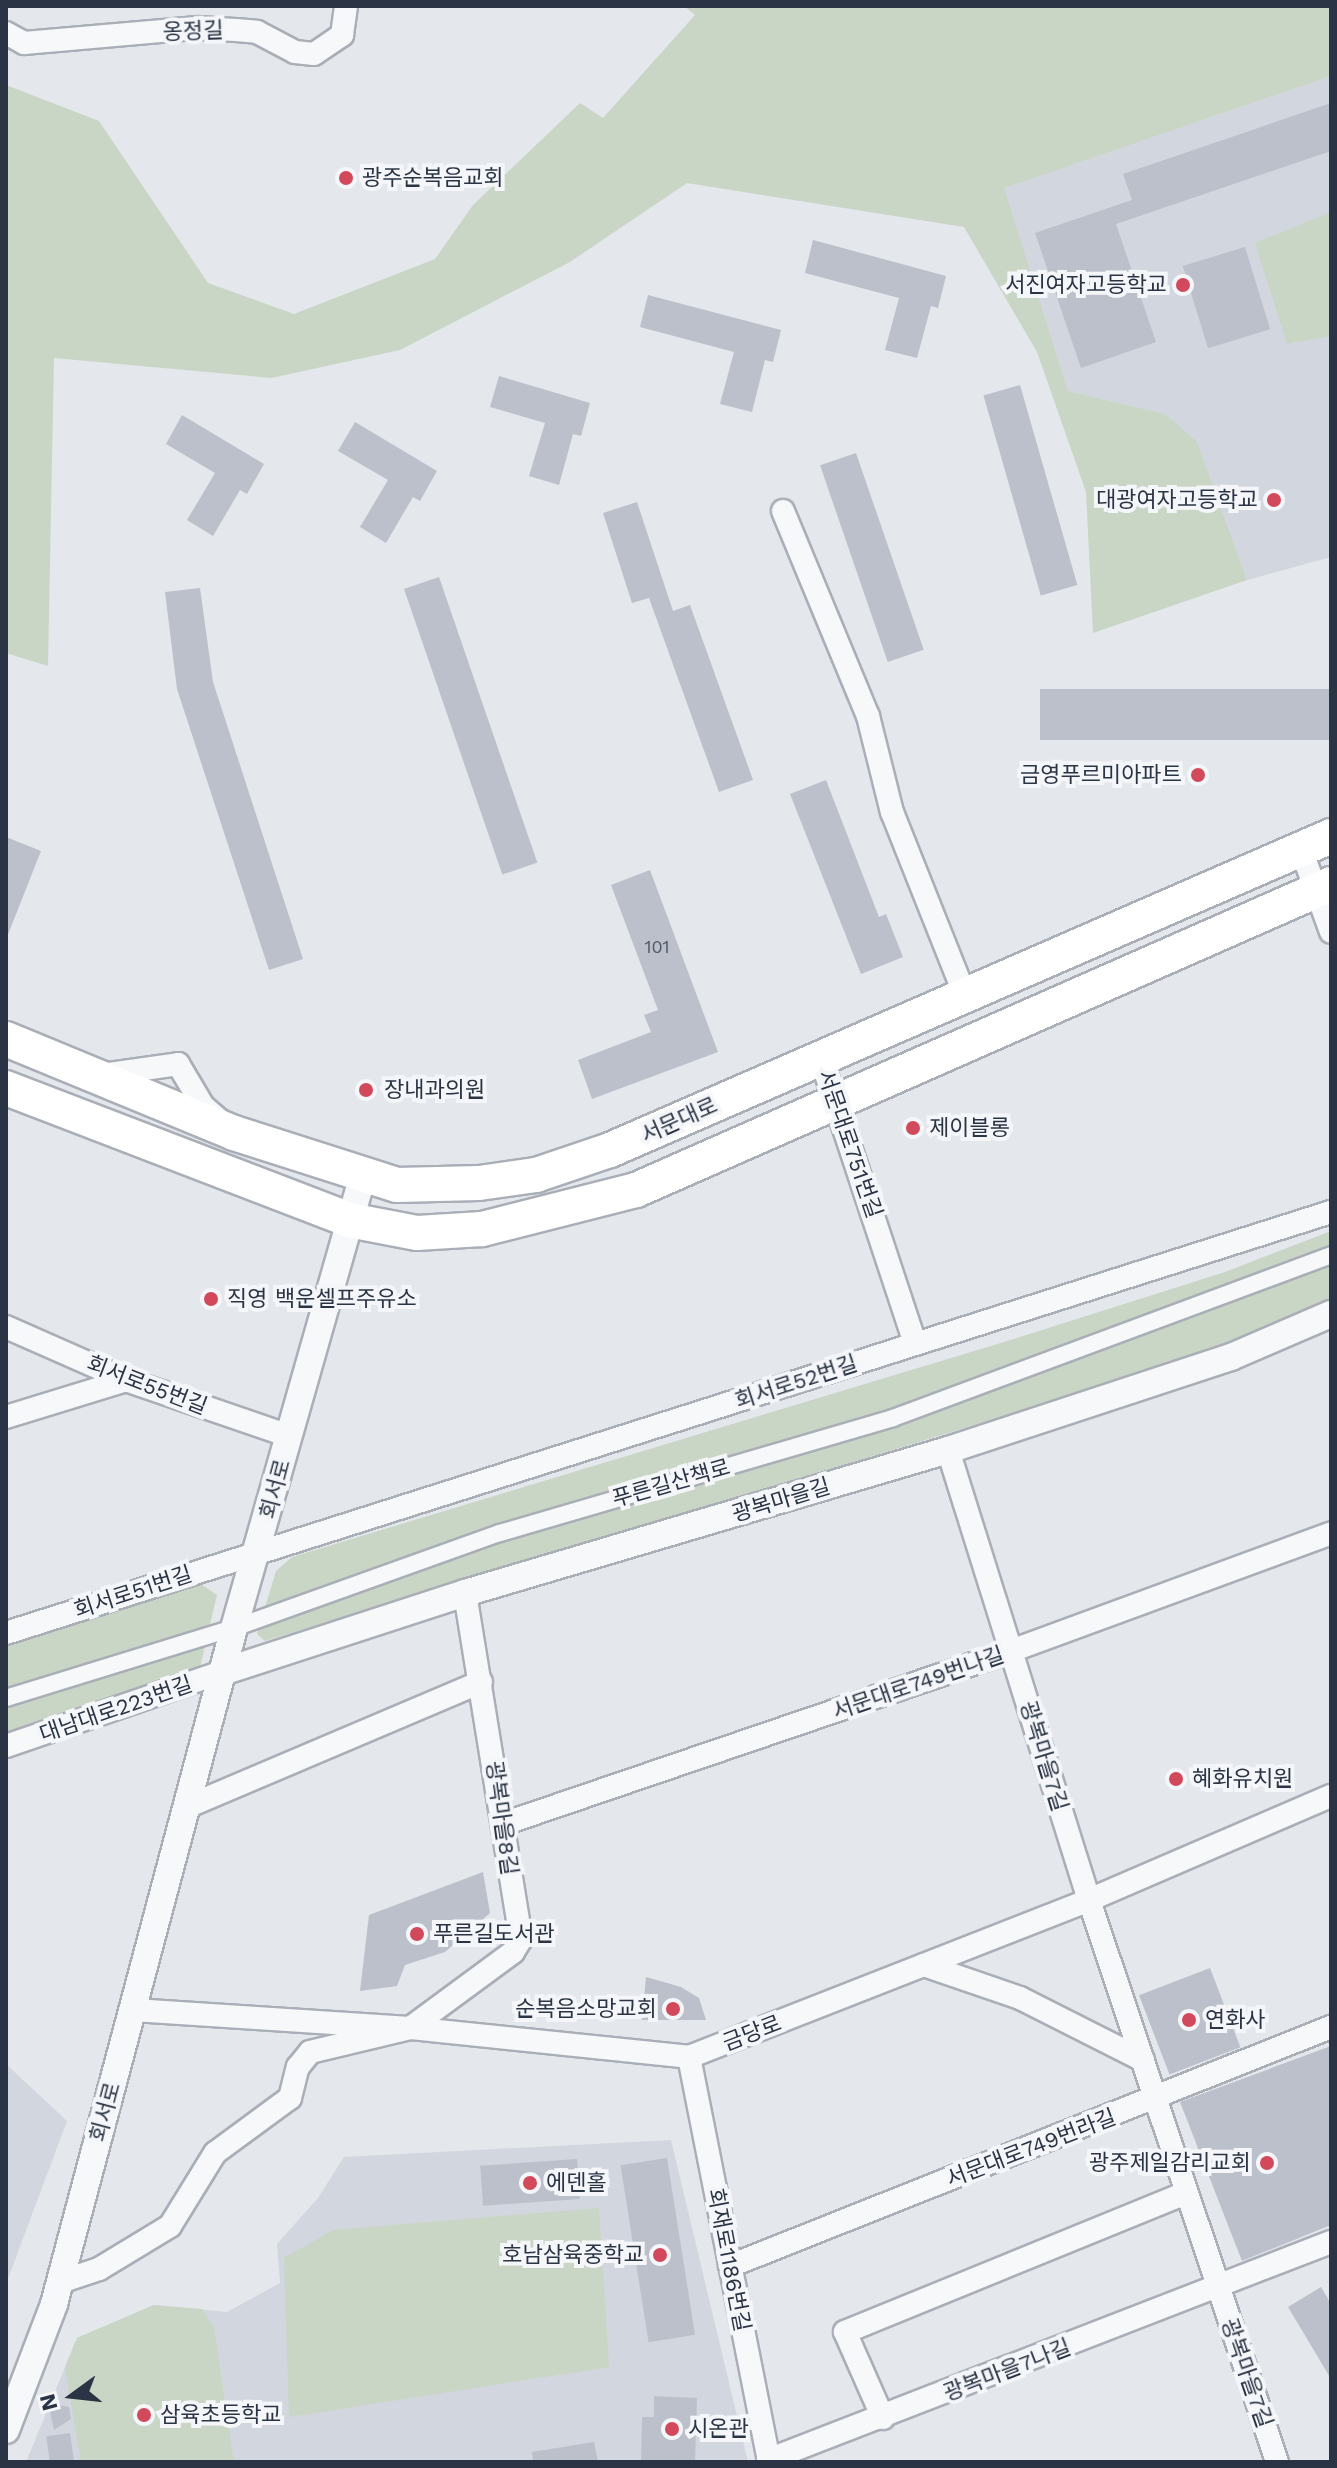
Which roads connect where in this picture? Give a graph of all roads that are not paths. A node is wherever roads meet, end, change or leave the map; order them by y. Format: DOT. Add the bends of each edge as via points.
graph roads {
  1 [pos="346,6"];
  2 [pos="6,33"];
  3 [pos="783,511"];
  4 [pos="1316,843"];
  5 [pos="1324,887"];
  6 [pos="1331,932"];
  7 [pos="965,995"];
  8 [pos="6,1039"];
  9 [pos="821,1059"];
  10 [pos="6,1088"];
  11 [pos="836,1103"];
  12 [pos="363,1175"];
  13 [pos="1331,1212"];
  14 [pos="349,1220"];
  15 [pos="1331,1255"];
  16 [pos="1331,1314"];
  17 [pos="6,1327"];
  18 [pos="915,1343"];
  19 [pos="126,1380"];
  20 [pos="6,1417"];
  21 [pos="290,1436"];
  22 [pos="948,1450"];
  23 [pos="1331,1533"];
  24 [pos="259,1549"];
  25 [pos="465,1593"];
  26 [pos="234,1628"];
  27 [pos="6,1633"];
  28 [pos="1011,1651"];
  29 [pos="225,1671"];
  30 [pos="481,1682"];
  31 [pos="6,1698"];
  32 [pos="6,1746"];
  33 [pos="1331,1796"];
  34 [pos="191,1805"];
  35 [pos="503,1824"];
  36 [pos="1089,1900"];
  37 [pos="924,1965"];
  38 [pos="133,2010"];
  39 [pos="1331,2027"];
  40 [pos="410,2028"];
  41 [pos="689,2057"];
  42 [pos="1143,2060"];
  43 [pos="1155,2099"];
  44 [pos="1186,2193"];
  45 [pos="1326,2248"];
  46 [pos="730,2266"];
  47 [pos="60,2282"];
  48 [pos="1217,2287"];
  49 [pos="883,2418"];
  50 [pos="6,2430"];
  51 [pos="768,2461"];
  52 [pos="1277,2462"];
  1 -- 2 [label="street, 옹정길" via="342,35 314,54 295,52 257,32 236,30 197,28 24,43"];
  3 -- 7 [label="street" via="868,716 892,812"];
  4 -- 5 [label="street"];
  4 -- 7 [label="main road, 서문대로"];
  5 -- 6 [label="street"];
  5 -- 11 [label="main road"];
  7 -- 9 [label="main road, 서문대로"];
  8 -- 12 [label="main road, 서문대로" via="234,1133"];
  9 -- 11 [label="street, 서문대로751번길"];
  9 -- 12 [label="main road, 서문대로" via="610,1150 536,1175 397,1185"];
  10 -- 14 [label="main road"];
  11 -- 14 [label="main road" via="636,1190 547,1216 451,1233 417,1233"];
  11 -- 18 [label="street, 서문대로751번길"];
  12 -- 14 [label="street, 회서로"];
  13 -- 18 [label="street, 회서로52번길"];
  14 -- 21 [label="street, 회서로"];
  15 -- 26 [label="street, 푸른길산책로" via="893,1418 500,1533"];
  16 -- 22 [label="street, 광복마을길" via="1231,1357"];
  17 -- 19 [label="street, 회서로55번길"];
  18 -- 24 [label="street, 회서로52번길" via="524,1471"];
  19 -- 20 [label="street"];
  19 -- 21 [label="street, 회서로55번길"];
  21 -- 24 [label="street, 회서로"];
  22 -- 25 [label="street, 광복마을길"];
  22 -- 28 [label="street, 광복마을7길"];
  23 -- 28 [label="street, 서문대로749번나길"];
  24 -- 26 [label="street, 회서로"];
  24 -- 27 [label="street, 회서로51번길"];
  25 -- 29 [label="street, 광복마을길"];
  25 -- 30 [label="street, 광복마을8길"];
  26 -- 29 [label="street, 회서로"];
  26 -- 31 [label="street, 푸른길산책로"];
  28 -- 35 [label="street, 서문대로749번나길"];
  28 -- 36 [label="street, 광복마을7길"];
  29 -- 32 [label="street, 대남대로223번길"];
  29 -- 34 [label="street, 회서로"];
  30 -- 34 [label="street"];
  30 -- 35 [label="street, 광복마을8길"];
  33 -- 36 [label="street, 금당로"];
  34 -- 38 [label="street, 회서로"];
  35 -- 40 [label="street, 광복마을8길" via="521,1939 513,1952"];
  36 -- 37 [label="street, 금당로"];
  36 -- 42 [label="street, 광복마을7길"];
  37 -- 41 [label="street, 금당로"];
  37 -- 42 [label="street" via="1020,1998"];
  38 -- 40 [label="street, 금당로"];
  38 -- 47 [label="street, 회서로"];
  39 -- 43 [label="street, 서문대로749번라길"];
  40 -- 41 [label="street, 금당로"];
  40 -- 47 [label="street" via="310,2052 298,2067 290,2098 215,2153 170,2226 99,2269"];
  41 -- 46 [label="street, 회재로1186번길"];
  42 -- 43 [label="street, 광복마을7길"];
  43 -- 44 [label="street, 광복마을7길"];
  43 -- 46 [label="street, 서문대로749번라길"];
  44 -- 48 [label="street, 광복마을7길"];
  44 -- 49 [label="street" via="845,2332"];
  45 -- 48 [label="street, 광복마을7나길"];
  46 -- 51 [label="street, 회재로1186번길"];
  47 -- 50 [label="street, 회서로"];
  48 -- 49 [label="street, 광복마을7나길"];
  48 -- 52 [label="street, 광복마을7길"];
  49 -- 51 [label="street, 광복마을7나길"];
}
